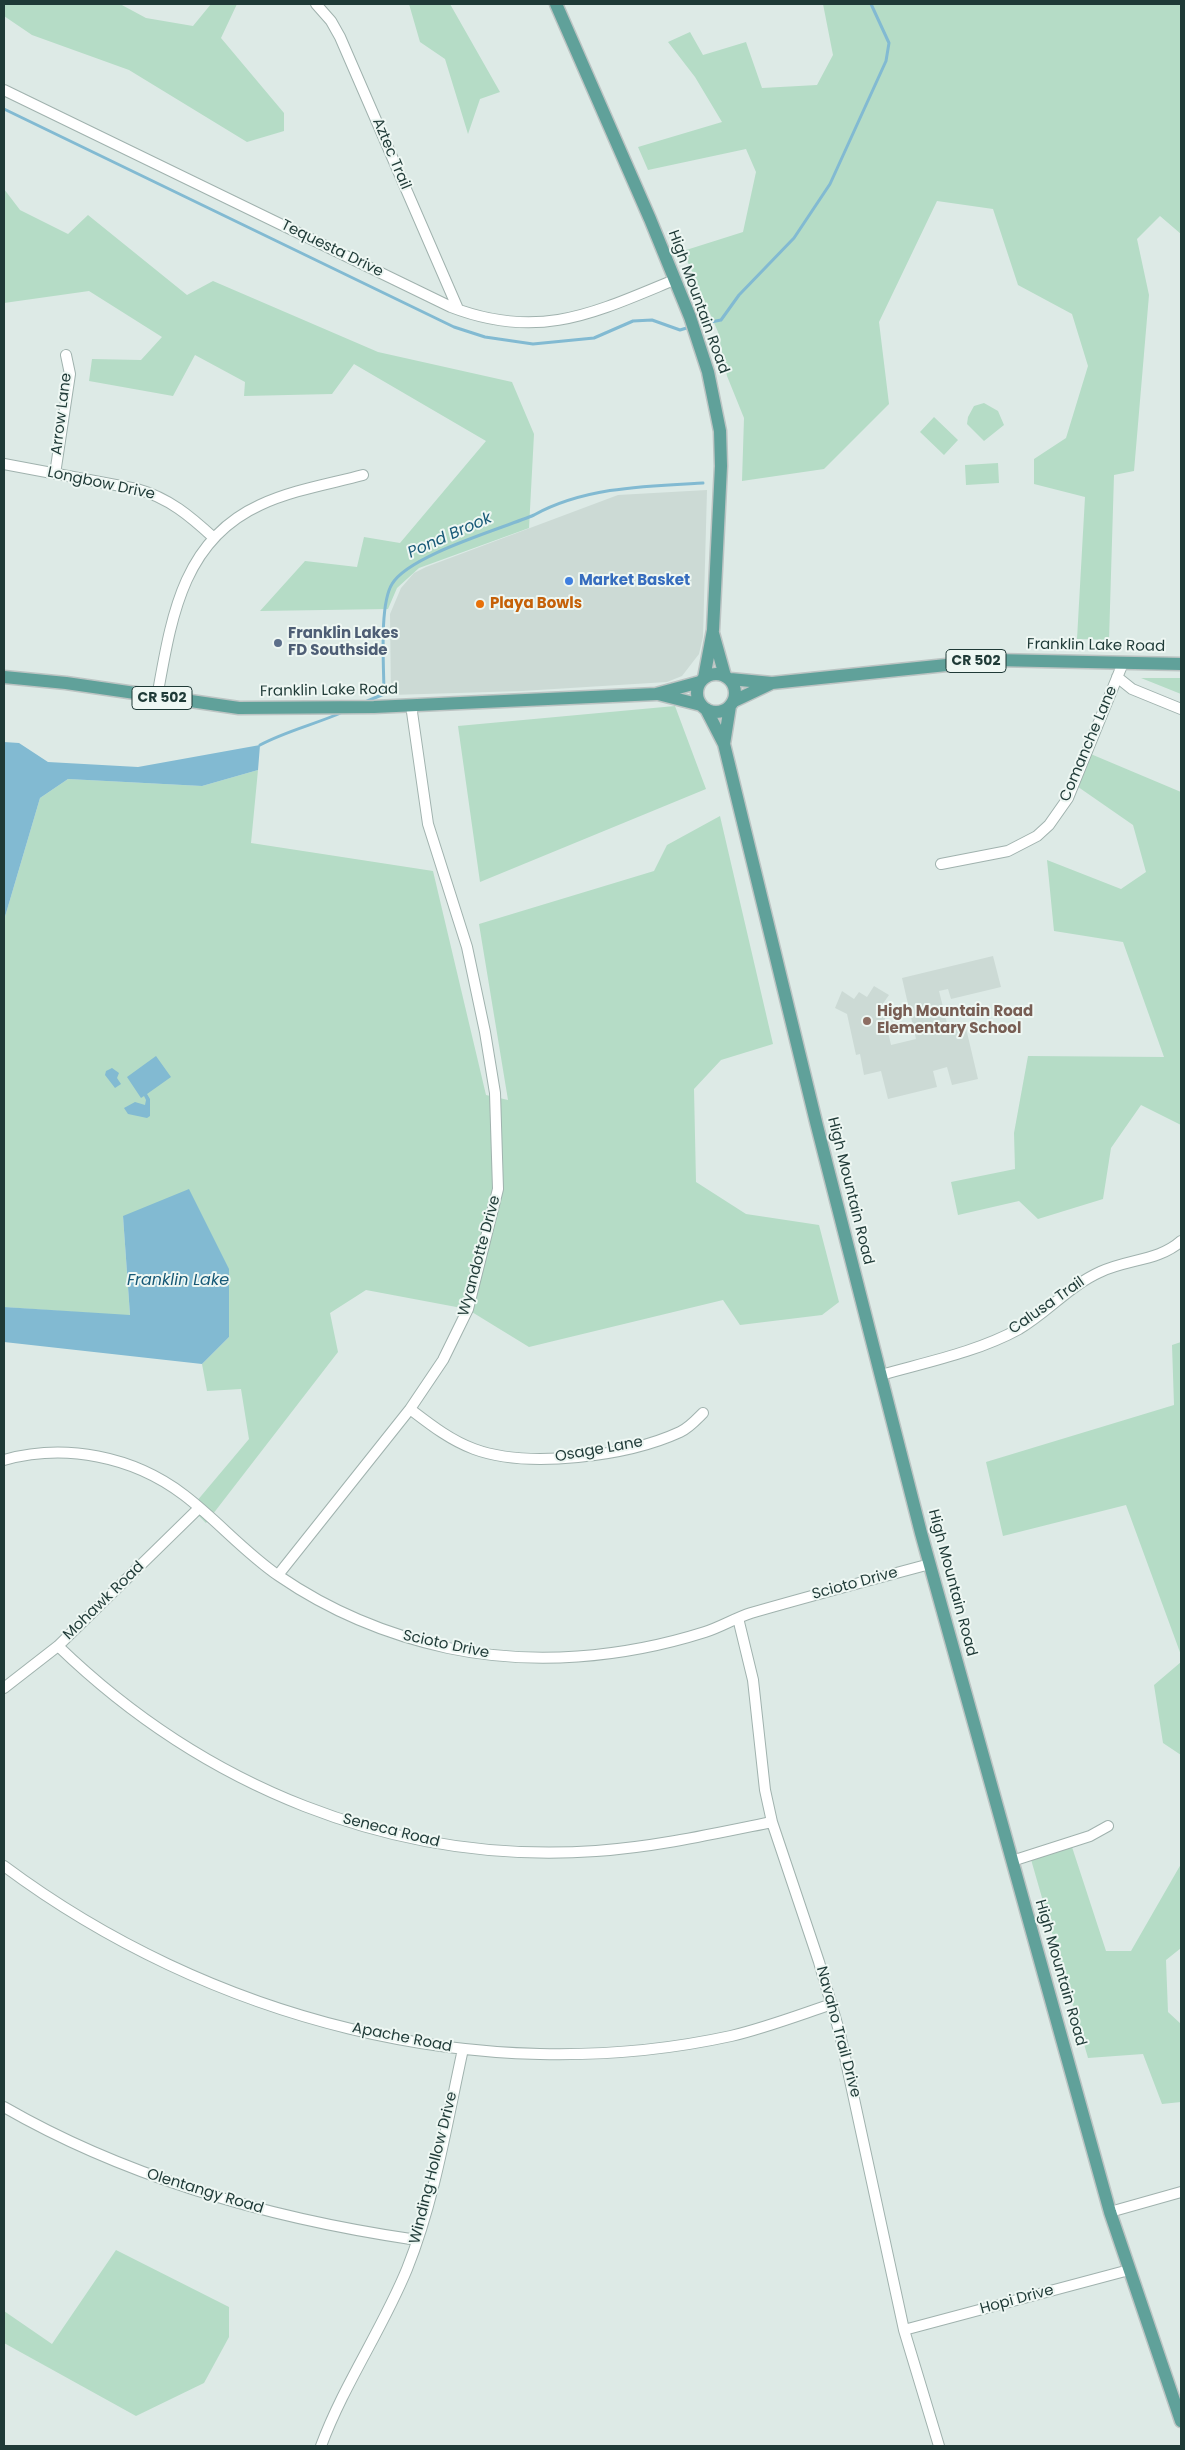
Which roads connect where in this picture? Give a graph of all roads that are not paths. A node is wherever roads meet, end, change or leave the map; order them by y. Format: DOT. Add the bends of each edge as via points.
graph roads {
  1 [pos="316,4"];
  2 [pos="556,4"];
  3 [pos="4,90"];
  4 [pos="674,280"];
  5 [pos="458,310"];
  6 [pos="66,355"];
  7 [pos="4,464"];
  8 [pos="55,474"];
  9 [pos="363,475"];
  10 [pos="214,538"];
  11 [pos="712,630"];
  12 [pos="1122,663"];
  13 [pos="1181,664"];
  14 [pos="727,677"];
  15 [pos="4,678"];
  16 [pos="1117,678"];
  17 [pos="702,680"];
  18 [pos="772,683"];
  19 [pos="656,694"];
  20 [pos="157,697"];
  21 [pos="732,703"];
  22 [pos="411,705"];
  23 [pos="704,707"];
  24 [pos="1181,708"];
  25 [pos="724,744"];
  26 [pos="941,864"];
  27 [pos="1181,1241"];
  28 [pos="881,1376"];
  29 [pos="410,1409"];
  30 [pos="704,1413"];
  31 [pos="4,1460"];
  32 [pos="199,1508"];
  33 [pos="930,1564"];
  34 [pos="278,1575"];
  35 [pos="738,1618"];
  36 [pos="58,1646"];
  37 [pos="4,1688"];
  38 [pos="772,1822"];
  39 [pos="1108,1826"];
  40 [pos="1012,1861"];
  41 [pos="4,1866"];
  42 [pos="832,2004"];
  43 [pos="463,2049"];
  44 [pos="4,2107"];
  45 [pos="1181,2192"];
  46 [pos="1110,2212"];
  47 [pos="418,2240"];
  48 [pos="1130,2270"];
  49 [pos="904,2330"];
  50 [pos="1180,2413"];
  51 [pos="321,2446"];
  52 [pos="939,2446"];
  1 -- 5 [label="street, Aztec Trail" via="340,37"];
  2 -- 4 [label="main road, High Mountain Road"];
  3 -- 5 [label="street, Tequesta Drive"];
  4 -- 5 [label="street, Tequesta Drive" via="597,312 553,322 500,320"];
  4 -- 11 [label="main road, High Mountain Road" via="690,317 710,380 721,448"];
  6 -- 8 [label="street, Arrow Lane" via="70,374"];
  7 -- 8 [label="street, Longbow Drive"];
  8 -- 10 [label="street, Longbow Drive" via="154,494 183,510"];
  9 -- 10 [label="street" via="260,505"];
  10 -- 20 [label="street" via="198,559 177,602"];
  11 -- 14 [label="main road, High Mountain Road"];
  11 -- 17 [label="main road, High Mountain Road"];
  12 -- 13 [label="main road, Franklin Lake Road / CR 502"];
  12 -- 16 [label="street, Comanche Lane"];
  12 -- 18 [label="main road, Franklin Lake Road / CR 502" via="987,660"];
  14 -- 17 [label="main road, CR 502" via="716,674"];
  14 -- 18 [label="main road, Franklin Lake Road / CR 502"];
  14 -- 21 [label="main road" via="735,688"];
  15 -- 20 [label="main road, Franklin Lake Road / CR 502" via="66,683"];
  16 -- 24 [label="street" via="1132,689"];
  16 -- 26 [label="street, Comanche Lane" via="1068,798 1050,824 1037,836 1008,851"];
  17 -- 19 [label="main road, Franklin Lake Road / CR 502"];
  17 -- 23 [label="main road" via="697,694"];
  18 -- 21 [label="main road, Franklin Lake Road / CR 502"];
  19 -- 22 [label="main road, Franklin Lake Road / CR 502"];
  19 -- 23 [label="main road, Franklin Lake Road / CR 502"];
  20 -- 22 [label="main road, Franklin Lake Road / CR 502" via="240,708"];
  21 -- 23 [label="main road, CR 502" via="719,712"];
  21 -- 25 [label="main road, High Mountain Road"];
  22 -- 29 [label="street, Wyandotte Drive" via="428,824 466,947 485,1032 495,1093 498,1189 468,1308 443,1360"];
  23 -- 25 [label="main road, High Mountain Road"];
  25 -- 28 [label="main road, High Mountain Road"];
  27 -- 28 [label="street, Calusa Trail" via="1161,1254 1121,1264 1086,1279 1036,1318 1003,1337"];
  28 -- 33 [label="main road, High Mountain Road"];
  29 -- 30 [label="street, Osage Lane" via="442,1434 476,1450 518,1458 546,1459 590,1455 666,1437 690,1426"];
  29 -- 34 [label="street, Wyandotte Drive"];
  31 -- 32 [label="street, Scioto Drive" via="60,1452 104,1458 160,1479"];
  32 -- 34 [label="street, Scioto Drive"];
  32 -- 36 [label="street, Mohawk Road"];
  33 -- 35 [label="street, Scioto Drive"];
  33 -- 40 [label="main road, High Mountain Road"];
  34 -- 35 [label="street, Scioto Drive" via="327,1605 386,1631 449,1648 514,1657 579,1657 612,1653 707,1632"];
  35 -- 38 [label="street, Navaho Trail Drive" via="752,1680"];
  36 -- 37 [label="street, Mohawk Road"];
  36 -- 38 [label="street, Seneca Road" via="131,1710 199,1756 297,1804 378,1830 486,1849 559,1852 668,1843"];
  38 -- 42 [label="street, Navaho Trail Drive"];
  39 -- 40 [label="street" via="1090,1836"];
  40 -- 46 [label="main road, High Mountain Road"];
  41 -- 43 [label="street, Apache Road" via="109,1935 218,1987 334,2024"];
  42 -- 43 [label="street, Apache Road" via="733,2036 645,2049 556,2054"];
  42 -- 49 [label="street, Navaho Trail Drive" via="852,2082"];
  43 -- 47 [label="street, Winding Hollow Drive"];
  44 -- 47 [label="street, Olentangy Road" via="112,2160 204,2193 276,2214"];
  45 -- 46 [label="street"];
  46 -- 48 [label="main road, High Mountain Road"];
  47 -- 51 [label="street, Winding Hollow Drive" via="391,2305 341,2396"];
  48 -- 49 [label="street, Hopi Drive"];
  48 -- 50 [label="main road, High Mountain Road"];
  49 -- 52 [label="street, Navaho Trail Drive"];
}
